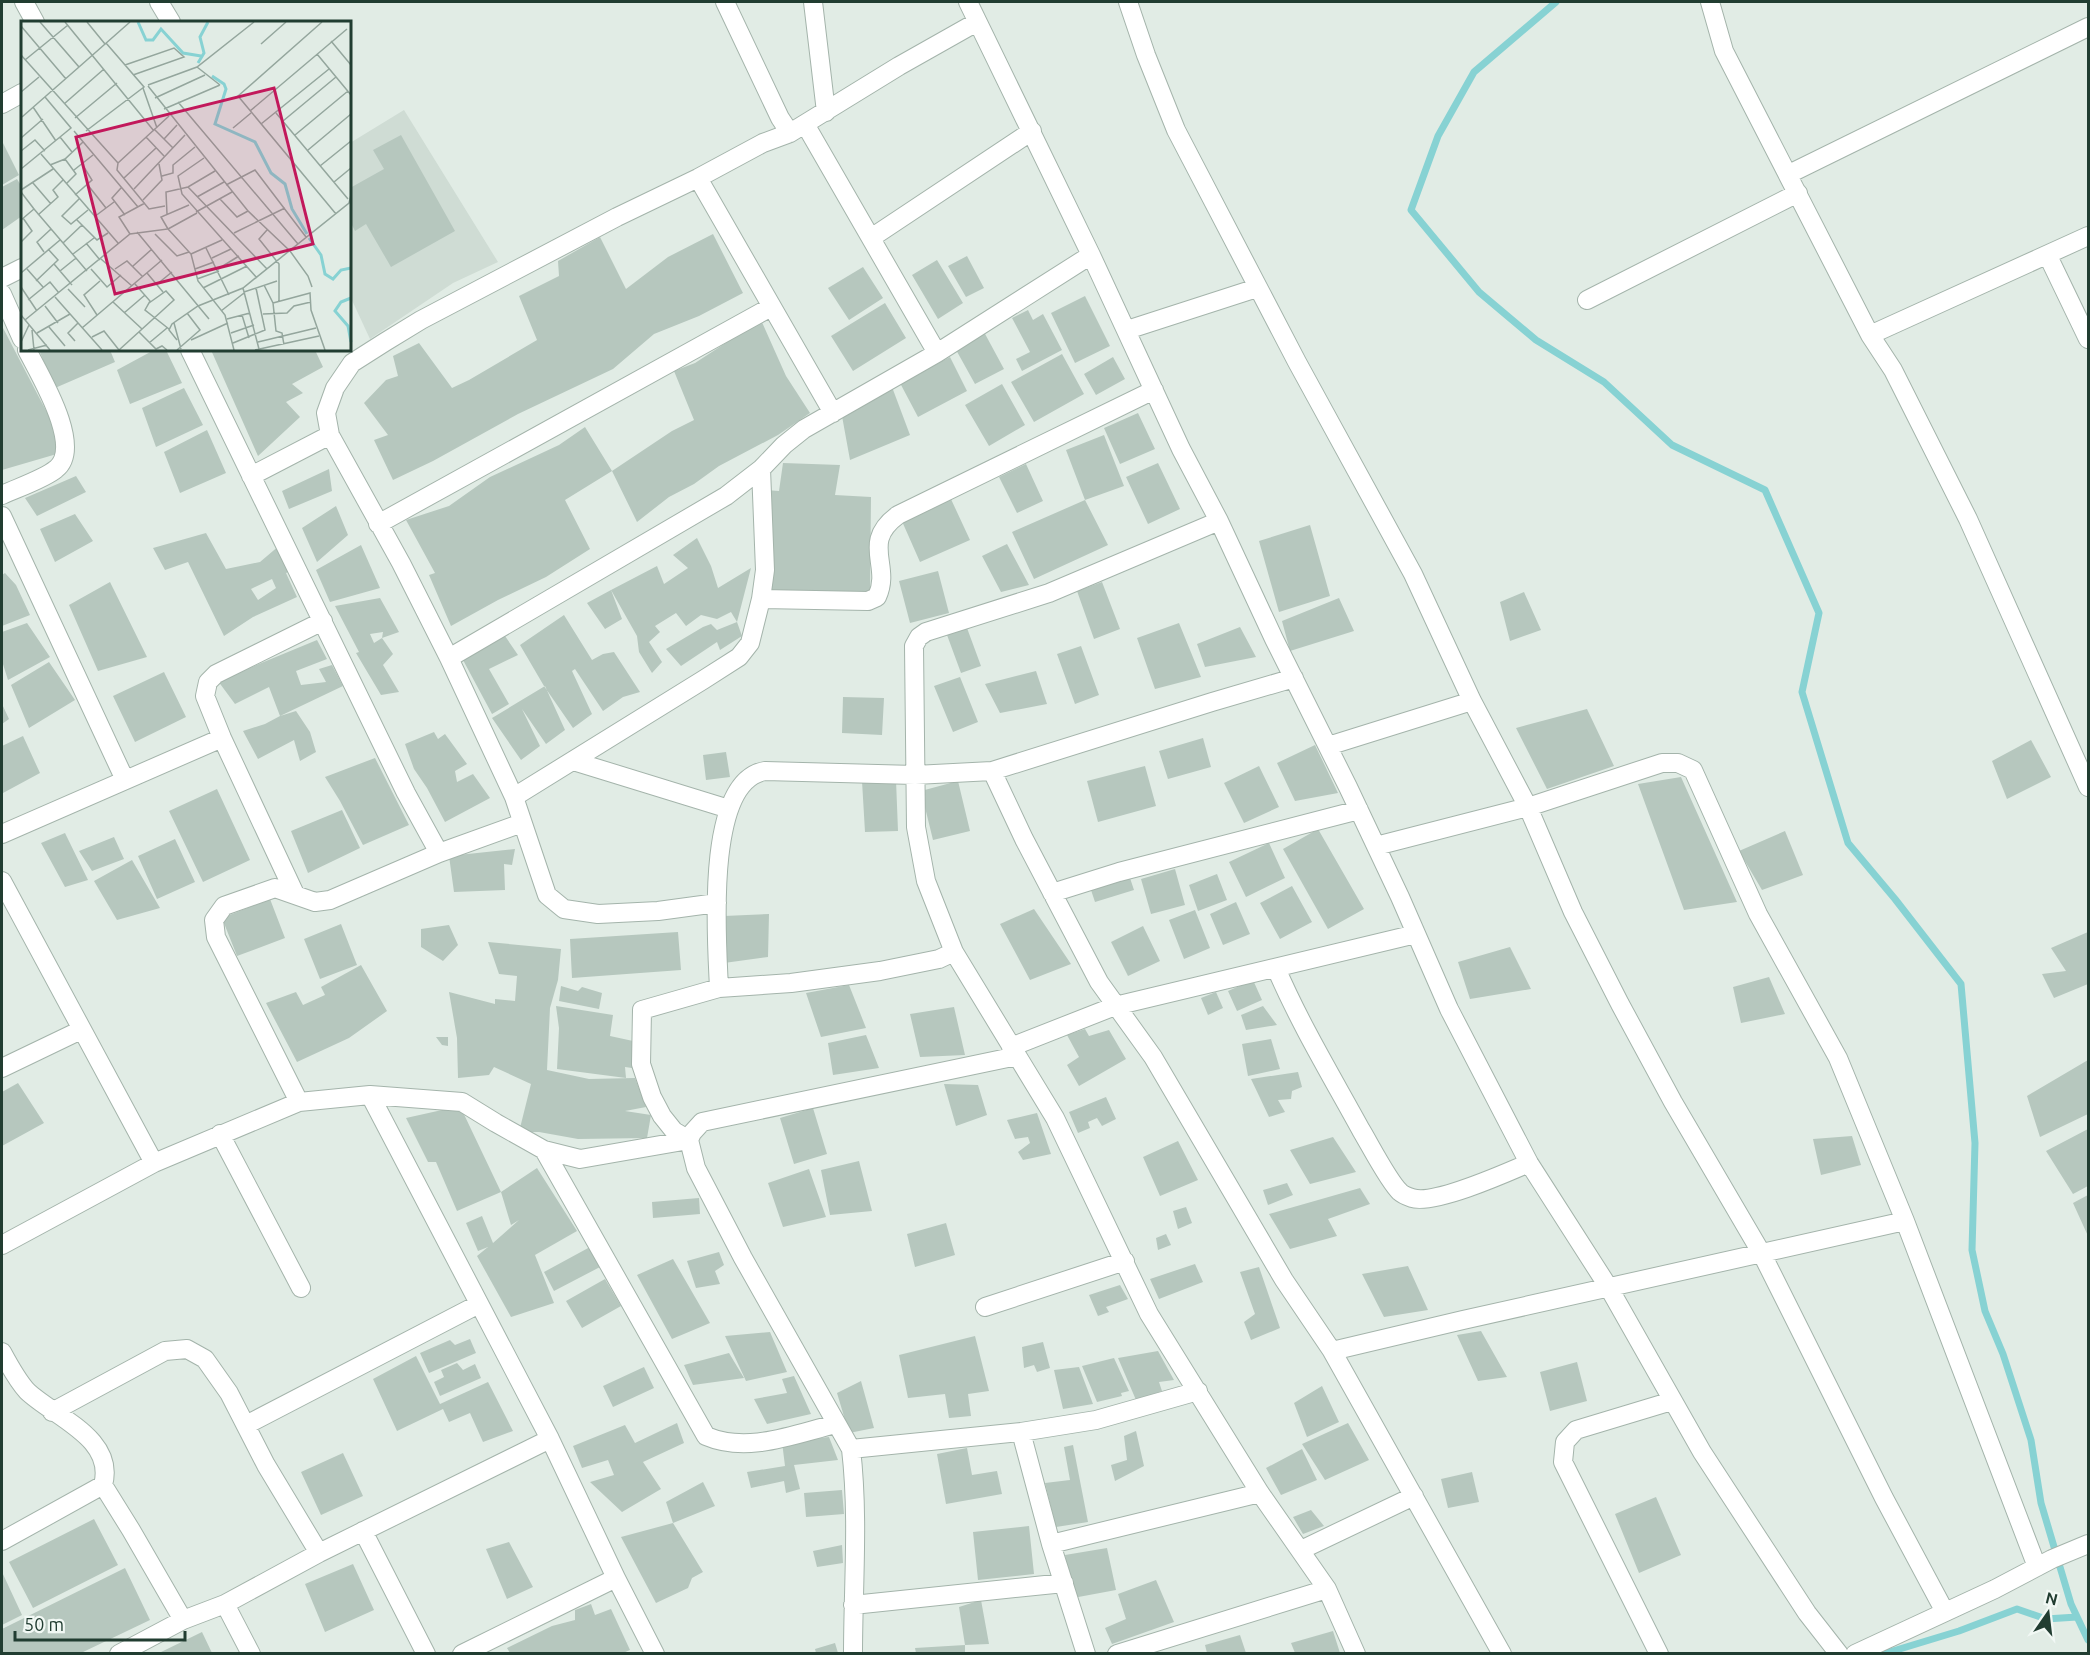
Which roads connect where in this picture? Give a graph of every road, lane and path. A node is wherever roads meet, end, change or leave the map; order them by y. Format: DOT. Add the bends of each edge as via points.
graph roads {
  1 [pos="24,2"];
  2 [pos="159,2"];
  3 [pos="725,2"];
  4 [pos="813,2"];
  5 [pos="968,2"];
  6 [pos="1128,2"];
  7 [pos="1710,2"];
  8 [pos="34,21"];
  9 [pos="170,21"];
  10 [pos="977,22"];
  11 [pos="2088,27"];
  12 [pos="21,94"];
  13 [pos="2,104"];
  14 [pos="826,112"];
  15 [pos="797,129"];
  16 [pos="1032,131"];
  17 [pos="1789,174"];
  18 [pos="698,178"];
  19 [pos="1798,193"];
  20 [pos="2088,236"];
  21 [pos="871,238"];
  22 [pos="1091,255"];
  23 [pos="2048,256"];
  24 [pos="21,268"];
  25 [pos="2,278"];
  26 [pos="1257,288"];
  27 [pos="2,294"];
  28 [pos="1587,300"];
  29 [pos="771,307"];
  30 [pos="1127,330"];
  31 [pos="1870,334"];
  32 [pos="21,337"];
  33 [pos="2088,339"];
  34 [pos="27,351"];
  35 [pos="190,351"];
  36 [pos="938,353"];
  37 [pos="349,356"];
  38 [pos="1154,390"];
  39 [pos="833,413"];
  40 [pos="330,435"];
  41 [pos="760,469"];
  42 [pos="251,476"];
  43 [pos="2,495"];
  44 [pos="2,516"];
  45 [pos="1219,521"];
  46 [pos="378,524"];
  47 [pos="761,599"];
  48 [pos="323,621"];
  49 [pos="449,658"];
  50 [pos="1294,678"];
  51 [pos="1472,701"];
  52 [pos="222,738"];
  53 [pos="1328,746"];
  54 [pos="573,760"];
  55 [pos="992,771"];
  56 [pos="915,775"];
  57 [pos="125,780"];
  58 [pos="2088,787"];
  59 [pos="514,797"];
  60 [pos="1528,807"];
  61 [pos="729,810"];
  62 [pos="1359,810"];
  63 [pos="522,823"];
  64 [pos="2,834"];
  65 [pos="1376,846"];
  66 [pos="439,853"];
  67 [pos="2,880"];
  68 [pos="1052,893"];
  69 [pos="295,894"];
  70 [pos="717,903"];
  71 [pos="1416,934"];
  72 [pos="954,952"];
  73 [pos="1276,968"];
  74 [pos="719,988"];
  75 [pos="1115,1006"];
  76 [pos="81,1030"];
  77 [pos="1014,1052"];
  78 [pos="2,1068"];
  79 [pos="370,1095"];
  80 [pos="299,1102"];
  81 [pos="220,1134"];
  82 [pos="689,1140"];
  83 [pos="544,1150"];
  84 [pos="154,1163"];
  85 [pos="1530,1163"];
  86 [pos="1905,1221"];
  87 [pos="2,1245"];
  88 [pos="1762,1254"];
  89 [pos="1125,1261"];
  90 [pos="301,1288"];
  91 [pos="1609,1288"];
  92 [pos="479,1304"];
  93 [pos="985,1307"];
  94 [pos="1332,1351"];
  95 [pos="2,1352"];
  96 [pos="1198,1391"];
  97 [pos="1672,1401"];
  98 [pos="52,1412"];
  99 [pos="836,1424"];
  100 [pos="246,1425"];
  101 [pos="1021,1432"];
  102 [pos="550,1439"];
  103 [pos="851,1449"];
  104 [pos="103,1485"];
  105 [pos="1260,1492"];
  106 [pos="1414,1497"];
  107 [pos="363,1531"];
  108 [pos="2,1541"];
  109 [pos="1051,1544"];
  110 [pos="2088,1544"];
  111 [pos="1301,1550"];
  112 [pos="319,1553"];
  113 [pos="2044,1563"];
  114 [pos="616,1578"];
  115 [pos="1064,1583"];
  116 [pos="1327,1589"];
  117 [pos="225,1604"];
  118 [pos="853,1605"];
  119 [pos="1945,1612"];
  120 [pos="183,1620"];
  121 [pos="119,1653"];
  122 [pos="251,1653"];
  123 [pos="426,1653"];
  124 [pos="462,1653"];
  125 [pos="654,1653"];
  126 [pos="853,1653"];
  127 [pos="1086,1653"];
  128 [pos="1117,1653"];
  129 [pos="1356,1653"];
  130 [pos="1502,1653"];
  131 [pos="1659,1653"];
  132 [pos="1839,1653"];
  133 [pos="1855,1653"];
  1 -- 8 [label="street"];
  2 -- 9 [label="street"];
  3 -- 15 [label="street" via="780,118"];
  4 -- 14 [label="street"];
  5 -- 10 [label="street"];
  6 -- 26 [label="street" via="1176,130"];
  7 -- 17 [label="street" via="1724,51"];
  10 -- 14 [label="street"];
  10 -- 16 [label="street"];
  11 -- 17 [label="street"];
  12 -- 13 [label="street"];
  14 -- 15 [label="street"];
  15 -- 18 [label="street"];
  15 -- 21 [label="street"];
  16 -- 21 [label="street"];
  16 -- 22 [label="street"];
  17 -- 19 [label="street"];
  18 -- 29 [label="street"];
  18 -- 37 [label="street"];
  19 -- 28 [label="street"];
  19 -- 31 [label="street"];
  20 -- 23 [label="street"];
  21 -- 36 [label="street"];
  22 -- 30 [label="street"];
  22 -- 36 [label="street"];
  23 -- 31 [label="street"];
  23 -- 33 [label="street"];
  24 -- 25 [label="street"];
  26 -- 30 [label="street"];
  26 -- 51 [label="street" via="1413,574"];
  27 -- 32 [label="street"];
  29 -- 39 [label="street"];
  29 -- 46 [label="street"];
  30 -- 38 [label="street"];
  31 -- 58 [label="street" via="1893,370 1968,519"];
  34 -- 43 [label="street" via="64,428 67,451 58,468"];
  35 -- 42 [label="street"];
  36 -- 39 [label="street"];
  37 -- 40 [label="street" via="326,413"];
  38 -- 45 [label="street"];
  38 -- 47 [label="street" via="884,525 879,540 882,588 877,597 868,601"];
  39 -- 41 [label="street" via="804,429"];
  40 -- 42 [label="street"];
  40 -- 46 [label="street"];
  41 -- 47 [label="street" via="765,570"];
  41 -- 49 [label="street" via="726,496"];
  42 -- 48 [label="street"];
  44 -- 57 [label="street"];
  45 -- 50 [label="street"];
  45 -- 56 [label="street" via="1049,592 919,637 914,646"];
  46 -- 49 [label="street"];
  47 -- 54 [label="street" via="750,643 739,657"];
  48 -- 52 [label="street" via="216,674 208,682 205,696"];
  48 -- 66 [label="street"];
  49 -- 59 [label="street"];
  50 -- 53 [label="street"];
  50 -- 55 [label="street"];
  51 -- 53 [label="street"];
  51 -- 60 [label="street"];
  52 -- 57 [label="street"];
  52 -- 69 [label="street"];
  53 -- 62 [label="street"];
  54 -- 59 [label="street"];
  54 -- 61 [label="street"];
  55 -- 56 [label="street"];
  55 -- 68 [label="street"];
  56 -- 61 [label="street" via="753,773 744,780"];
  56 -- 72 [label="street" via="916,827 926,881"];
  57 -- 64 [label="street"];
  59 -- 63 [label="street"];
  60 -- 65 [label="street"];
  60 -- 86 [label="street" via="1662,763 1678,763 1693,770 1758,914 1838,1058"];
  60 -- 88 [label="street" via="1573,912 1620,1004"];
  61 -- 70 [label="street" via="720,844"];
  62 -- 65 [label="street"];
  62 -- 68 [label="street"];
  63 -- 66 [label="street"];
  63 -- 70 [label="street" via="547,895 564,909 598,914"];
  65 -- 71 [label="street"];
  66 -- 69 [label="street" via="330,900 315,902"];
  67 -- 76 [label="street"];
  68 -- 75 [label="street"];
  69 -- 80 [label="street" via="274,888 224,906 214,920 216,937"];
  70 -- 74 [label="street"];
  71 -- 73 [label="street"];
  71 -- 85 [label="street" via="1449,1009"];
  72 -- 74 [label="street" via="880,971"];
  72 -- 77 [label="street"];
  73 -- 75 [label="street"];
  73 -- 85 [label="street" via="1334,1081 1400,1192 1413,1199 1426,1199"];
  74 -- 82 [label="street" via="642,1010 641,1064 652,1097 674,1131"];
  75 -- 77 [label="street"];
  75 -- 94 [label="street" via="1153,1057 1284,1280"];
  76 -- 78 [label="street"];
  76 -- 84 [label="street"];
  77 -- 82 [label="street" via="702,1122"];
  77 -- 89 [label="street" via="1055,1118"];
  79 -- 80 [label="street"];
  79 -- 83 [label="street" via="462,1102"];
  79 -- 92 [label="street"];
  80 -- 81 [label="street"];
  81 -- 84 [label="street"];
  81 -- 90 [label="street"];
  82 -- 83 [label="street" via="580,1159"];
  82 -- 99 [label="street" via="696,1168"];
  83 -- 99 [label="street" via="706,1437 751,1445"];
  84 -- 87 [label="street"];
  85 -- 91 [label="street"];
  86 -- 88 [label="street"];
  86 -- 113 [label="street"];
  88 -- 91 [label="street"];
  88 -- 119 [label="street"];
  89 -- 93 [label="street"];
  89 -- 96 [label="street" via="1149,1314"];
  91 -- 94 [label="street"];
  91 -- 97 [label="street"];
  92 -- 100 [label="street"];
  92 -- 102 [label="street"];
  94 -- 106 [label="street"];
  95 -- 98 [label="street" via="26,1389"];
  96 -- 101 [label="street" via="1096,1420"];
  96 -- 105 [label="street"];
  97 -- 131 [label="street" via="1576,1430 1565,1442 1563,1462"];
  97 -- 132 [label="street" via="1807,1613"];
  98 -- 100 [label="street" via="165,1351 187,1349 205,1359"];
  98 -- 104 [label="street" via="90,1439 106,1473"];
  99 -- 103 [label="street"];
  100 -- 112 [label="street"];
  101 -- 103 [label="street"];
  101 -- 109 [label="street"];
  102 -- 107 [label="street"];
  102 -- 114 [label="street"];
  103 -- 118 [label="street"];
  104 -- 108 [label="street"];
  104 -- 120 [label="street"];
  105 -- 109 [label="street"];
  105 -- 111 [label="street"];
  106 -- 111 [label="street"];
  106 -- 130 [label="street"];
  107 -- 112 [label="street"];
  107 -- 123 [label="street"];
  109 -- 115 [label="street"];
  110 -- 113 [label="street"];
  111 -- 116 [label="street"];
  112 -- 117 [label="street"];
  113 -- 119 [label="street"];
  114 -- 124 [label="street"];
  114 -- 125 [label="street"];
  115 -- 118 [label="street"];
  115 -- 127 [label="street"];
  116 -- 128 [label="street"];
  116 -- 129 [label="street"];
  117 -- 120 [label="street"];
  117 -- 122 [label="street"];
  118 -- 126 [label="street"];
  119 -- 133 [label="street"];
  120 -- 121 [label="street"];
}
